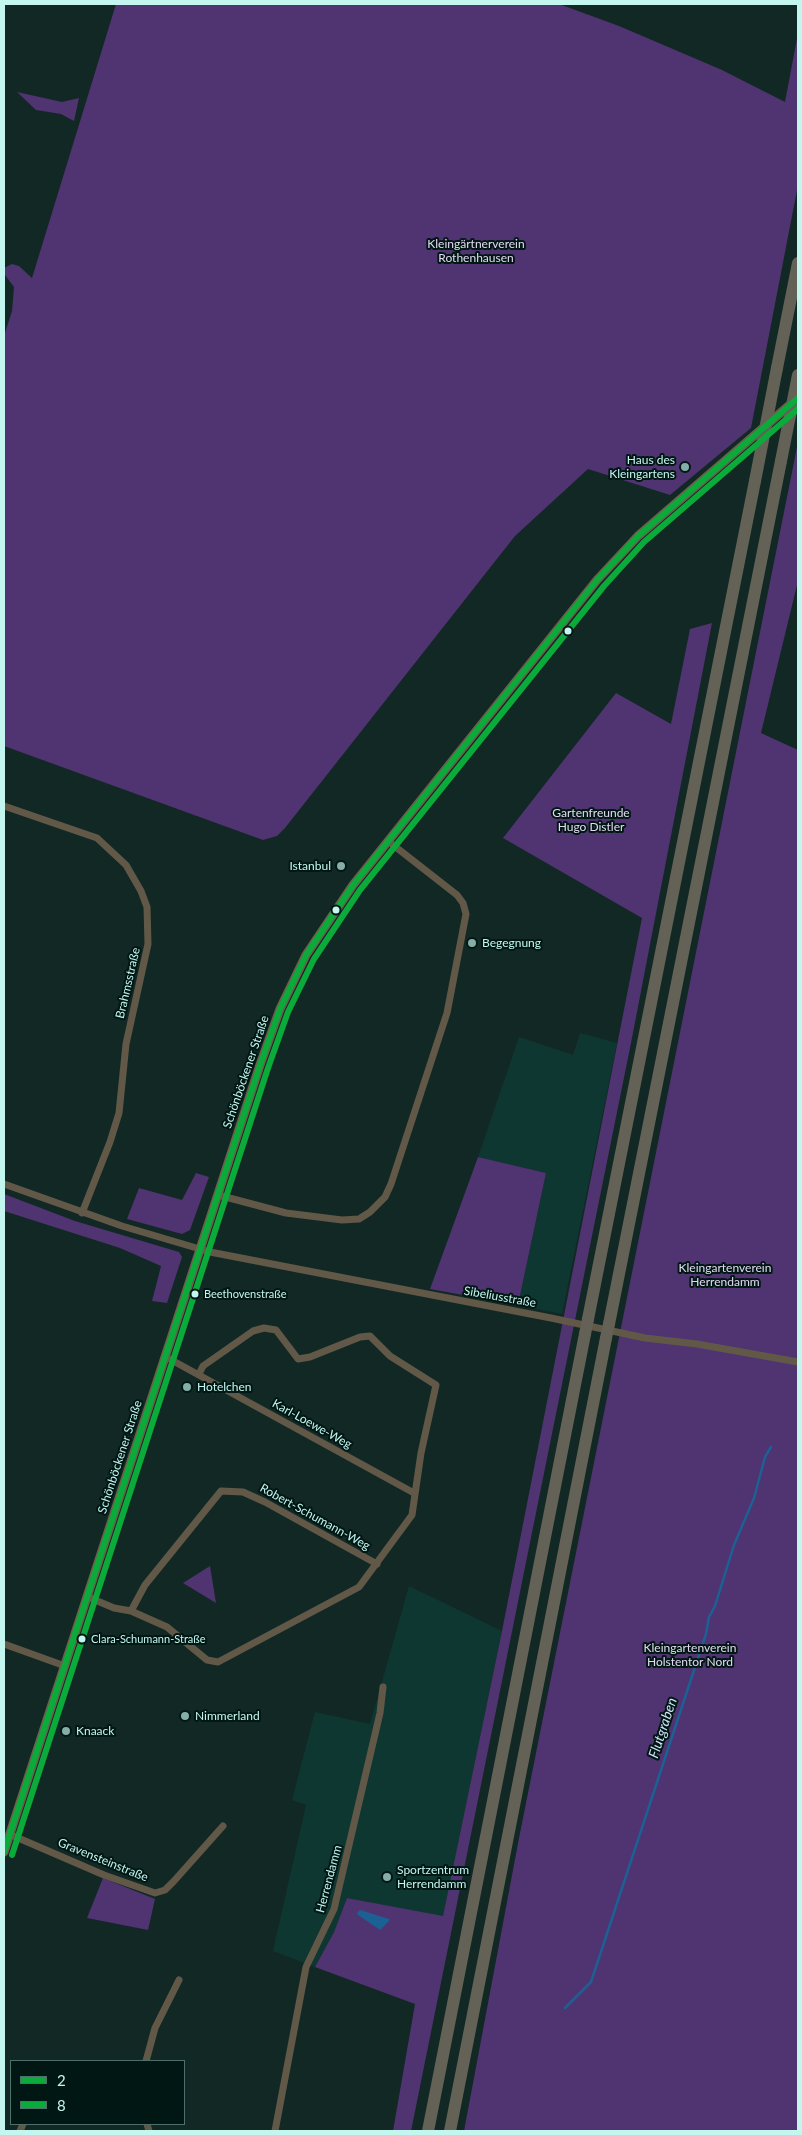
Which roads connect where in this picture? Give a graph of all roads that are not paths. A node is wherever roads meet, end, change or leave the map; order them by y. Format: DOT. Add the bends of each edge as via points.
graph roads {
  1 [pos="798,263"];
  2 [pos="798,375"];
  3 [pos="798,398"];
  4 [pos="4,806"];
  5 [pos="388,841"];
  6 [pos="4,1184"];
  7 [pos="218,1195"];
  8 [pos="82,1212"];
  9 [pos="199,1248"];
  10 [pos="166,1357"];
  11 [pos="798,1362"];
  12 [pos="199,1374"];
  13 [pos="414,1493"];
  14 [pos="376,1564"];
  15 [pos="88,1597"];
  16 [pos="131,1611"];
  17 [pos="4,1644"];
  18 [pos="65,1666"];
  19 [pos="383,1687"];
  20 [pos="223,1826"];
  21 [pos="9,1834"];
  22 [pos="4,1852"];
  23 [pos="179,1980"];
  24 [pos="146,2060"];
  25 [pos="275,2131"];
  26 [pos="428,2131"];
  27 [pos="450,2131"];
  1 -- 26 [label="highway, bridge"];
  2 -- 27 [label="highway, bridge"];
  3 -- 5 [label="main road, Schönböckener Straße" via="638,536 597,580"];
  4 -- 8 [label="street, Brahmsstraße" via="97,838 126,865 147,907 148,944 126,1044 119,1113"];
  5 -- 7 [label="main road, Schönböckener Straße" via="335,910 304,958 280,1009"];
  5 -- 7 [label="street" via="457,895 464,903 466,914 443,1027 385,1197 359,1219 342,1220 286,1213"];
  6 -- 8 [label="street"];
  7 -- 9 [label="main road, Schönböckener Straße"];
  8 -- 9 [label="street"];
  9 -- 10 [label="main road, Schönböckener Straße"];
  9 -- 11 [label="street, Sibeliusstraße" via="645,1338"];
  10 -- 12 [label="street, Karl-Loewe-Weg"];
  10 -- 15 [label="main road, Schönböckener Straße"];
  12 -- 13 [label="street, Karl-Loewe-Weg"];
  12 -- 13 [label="street" via="203,1366 253,1331 264,1328 276,1330 298,1359 360,1336 370,1336 390,1356 436,1385"];
  13 -- 14 [label="street" via="412,1515"];
  14 -- 16 [label="street, Robert-Schumann-Weg" via="358,1588 218,1662 207,1660 167,1627"];
  14 -- 16 [label="street, Robert-Schumann-Weg" via="265,1502 243,1492 221,1491 145,1585"];
  15 -- 16 [label="street, Robert-Schumann-Weg"];
  15 -- 18 [label="main road, Schönböckener Straße"];
  17 -- 18 [label="street"];
  18 -- 21 [label="main road, Schönböckener Straße"];
  19 -- 25 [label="street, Herrendamm" via="380,1713 334,1909 306,1967"];
  20 -- 21 [label="street, Gravensteinstraße" via="165,1890 155,1893"];
  21 -- 22 [label="main road, Schönböckener Straße"];
  23 -- 24 [label="street" via="155,2028"];
}
